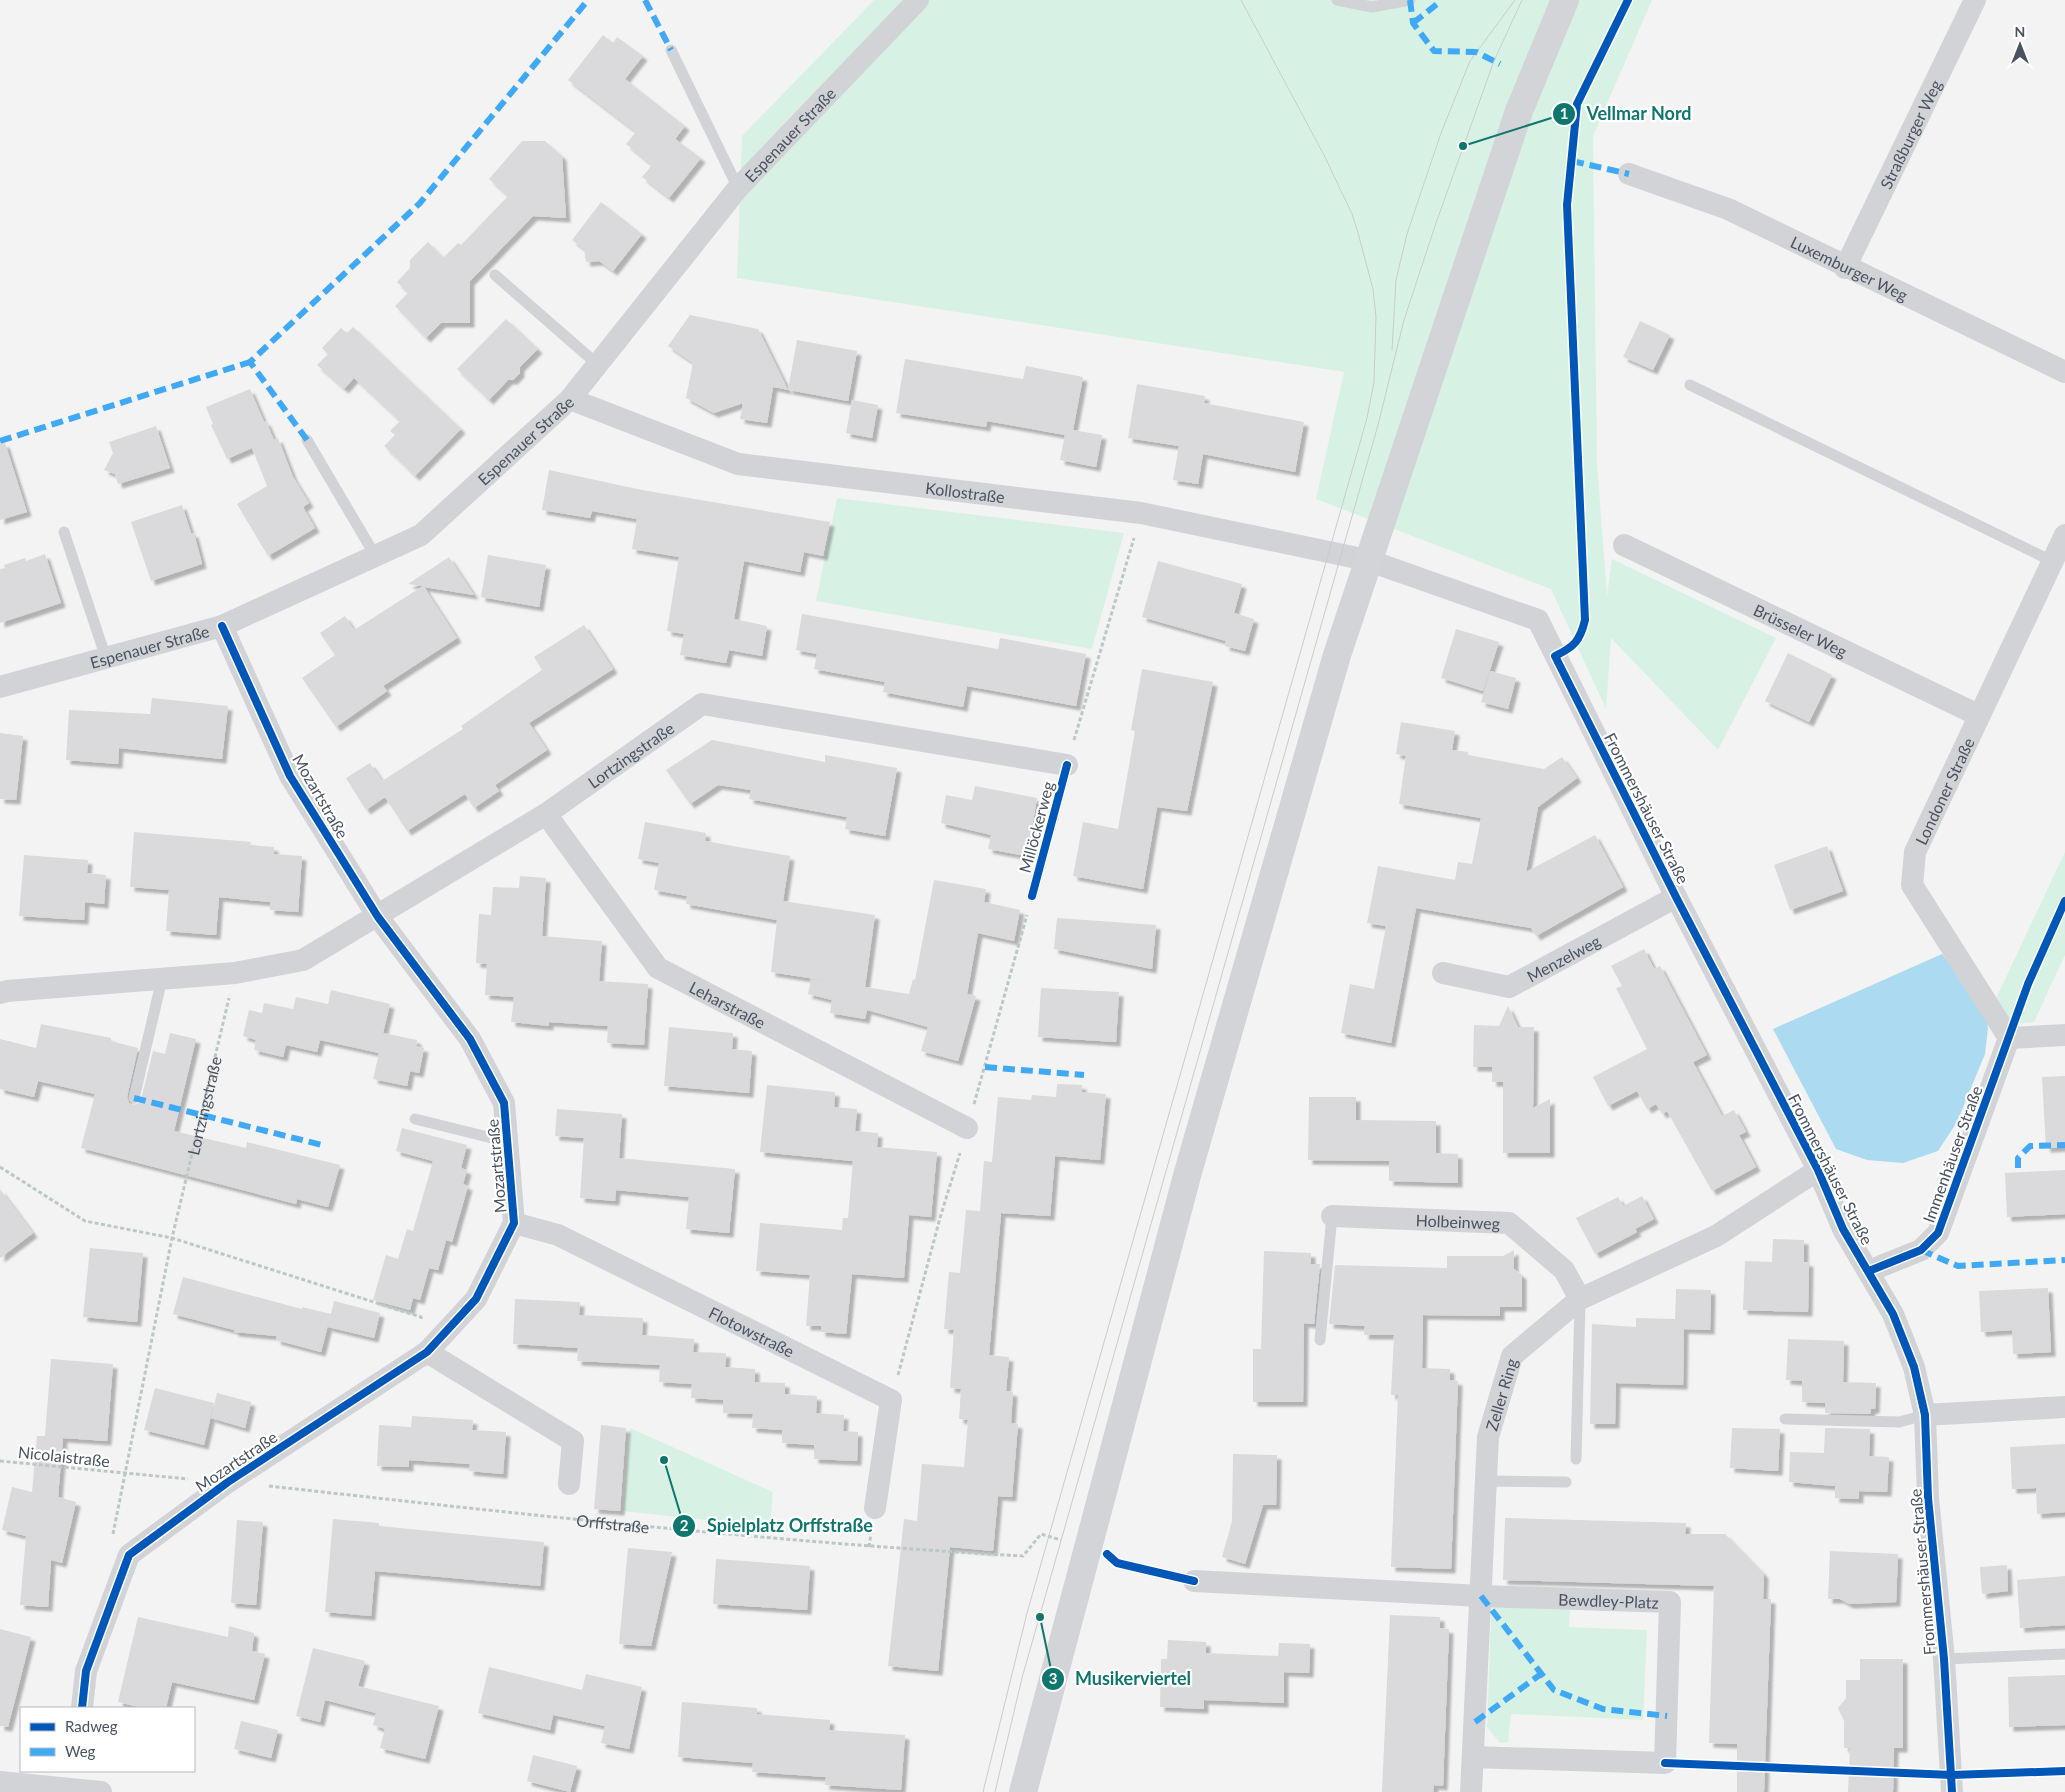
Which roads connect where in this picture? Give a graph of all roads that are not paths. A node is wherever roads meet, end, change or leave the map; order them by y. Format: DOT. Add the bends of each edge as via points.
graph roads {
  1 [pos="918,0"];
  2 [pos="1338,0"];
  3 [pos="1410,0"];
  4 [pos="1565,0"];
  5 [pos="1974,0"];
  6 [pos="671,50"];
  7 [pos="1629,174"];
  8 [pos="738,188"];
  9 [pos="1845,268"];
  10 [pos="496,275"];
  11 [pos="597,364"];
  12 [pos="2065,372"];
  13 [pos="1690,385"];
  14 [pos="570,399"];
  15 [pos="307,440"];
  16 [pos="64,532"];
  17 [pos="2065,535"];
  18 [pos="1624,545"];
  19 [pos="376,557"];
  20 [pos="1367,560"];
  21 [pos="2052,562"];
  22 [pos="222,626"];
  23 [pos="106,658"];
  24 [pos="0,687"];
  25 [pos="1978,715"];
  26 [pos="1067,765"];
  27 [pos="546,814"];
  28 [pos="1032,896"];
  29 [pos="1676,897"];
  30 [pos="378,917"];
  31 [pos="1443,973"];
  32 [pos="162,979"];
  33 [pos="0,993"];
  34 [pos="2065,1035"];
  35 [pos="2009,1038"];
  36 [pos="134,1098"];
  37 [pos="415,1119"];
  38 [pos="967,1128"];
  39 [pos="508,1142"];
  40 [pos="1818,1170"];
  41 [pos="1332,1216"];
  42 [pos="514,1222"];
  43 [pos="1869,1271"];
  44 [pos="1580,1299"];
  45 [pos="1320,1340"];
  46 [pos="427,1352"];
  47 [pos="2065,1407"];
  48 [pos="1925,1416"];
  49 [pos="1785,1419"];
  50 [pos="1576,1459"];
  51 [pos="1486,1481"];
  52 [pos="1566,1482"];
  53 [pos="569,1484"];
  54 [pos="875,1508"];
  55 [pos="1194,1582"];
  56 [pos="1481,1596"];
  57 [pos="2065,1654"];
  58 [pos="1944,1659"];
  59 [pos="82,1707"];
  60 [pos="1473,1757"];
  61 [pos="0,1782"];
  62 [pos="1952,1783"];
  63 [pos="74,1784"];
  64 [pos="101,1792"];
  65 [pos="1023,1792"];
  66 [pos="1471,1792"];
  1 -- 8 [label="street, Espenauer Straße"];
  2 -- 3 [label="lane" via="1372,7"];
  4 -- 20 [label="main road" via="1519,111"];
  5 -- 9 [label="street, Straßburger Weg"];
  6 -- 8 [label="lane"];
  7 -- 9 [label="street, Luxemburger Weg" via="1728,209"];
  8 -- 11 [label="street, Espenauer Straße"];
  9 -- 12 [label="street, Luxemburger Weg"];
  10 -- 11 [label="lane"];
  11 -- 14 [label="street, Espenauer Straße"];
  13 -- 21 [label="lane"];
  14 -- 19 [label="street, Espenauer Straße" via="420,535"];
  14 -- 20 [label="street, Kollostraße" via="738,464 1141,513"];
  15 -- 19 [label="lane"];
  16 -- 23 [label="lane"];
  17 -- 21 [label="street, Londoner Straße"];
  18 -- 25 [label="street, Brüsseler Weg"];
  19 -- 22 [label="street, Espenauer Straße"];
  20 -- 29 [label="street, Frommershäuser Straße" via="1538,620"];
  20 -- 65 [label="main road" via="1188,1172 1098,1551"];
  21 -- 25 [label="street, Londoner Straße"];
  22 -- 23 [label="street, Espenauer Straße"];
  22 -- 30 [label="street, Mozartstraße" via="290,776"];
  23 -- 24 [label="street, Espenauer Straße"];
  25 -- 35 [label="street, Londoner Straße" via="1915,852 1912,885"];
  26 -- 27 [label="street, Lortzingstraße" via="702,704"];
  26 -- 28 [label="lane, Millöckerweg"];
  27 -- 30 [label="street, Lortzingstraße"];
  27 -- 38 [label="street, Leharstraße" via="658,968"];
  29 -- 31 [label="street, Menzelweg" via="1510,987"];
  29 -- 40 [label="street, Frommershäuser Straße"];
  30 -- 32 [label="street, Lortzingstraße" via="303,960 235,973"];
  30 -- 39 [label="street, Mozartstraße" via="470,1039 504,1103"];
  32 -- 33 [label="street, Lortzingstraße"];
  32 -- 36 [label="lane"];
  34 -- 35 [label="street"];
  35 -- 43 [label="street, Immenhäuser Straße" via="1938,1233 1921,1250"];
  37 -- 39 [label="lane"];
  39 -- 42 [label="street, Mozartstraße"];
  40 -- 43 [label="street, Frommershäuser Straße" via="1842,1229"];
  40 -- 44 [label="street, Zeller Ring" via="1716,1236"];
  41 -- 44 [label="street, Holbeinweg" via="1509,1223 1564,1270"];
  41 -- 45 [label="lane"];
  42 -- 46 [label="street, Mozartstraße" via="476,1299"];
  42 -- 54 [label="street, Flotowstraße" via="558,1235 891,1400"];
  43 -- 48 [label="street, Frommershäuser Straße" via="1893,1314 1914,1367"];
  44 -- 50 [label="lane"];
  44 -- 51 [label="street, Zeller Ring" via="1512,1356 1488,1437"];
  46 -- 53 [label="street" via="573,1440"];
  46 -- 59 [label="street, Mozartstraße" via="228,1482 129,1555 86,1672"];
  47 -- 48 [label="street"];
  48 -- 49 [label="lane" via="1898,1422"];
  48 -- 58 [label="street, Frommershäuser Straße" via="1928,1498"];
  51 -- 52 [label="lane"];
  51 -- 56 [label="street, Zeller Ring"];
  55 -- 56 [label="street, Bewdley-Platz"];
  56 -- 60 [label="street, Zeller Ring"];
  56 -- 60 [label="street, Bewdley-Platz" via="1670,1602 1665,1763"];
  57 -- 58 [label="lane, Frommershäuser Straße"];
  58 -- 62 [label="street, Frommershäuser Straße"];
  60 -- 66 [label="street, Zeller Ring"];
  61 -- 63 [label="street"];
  63 -- 64 [label="street"];
}
